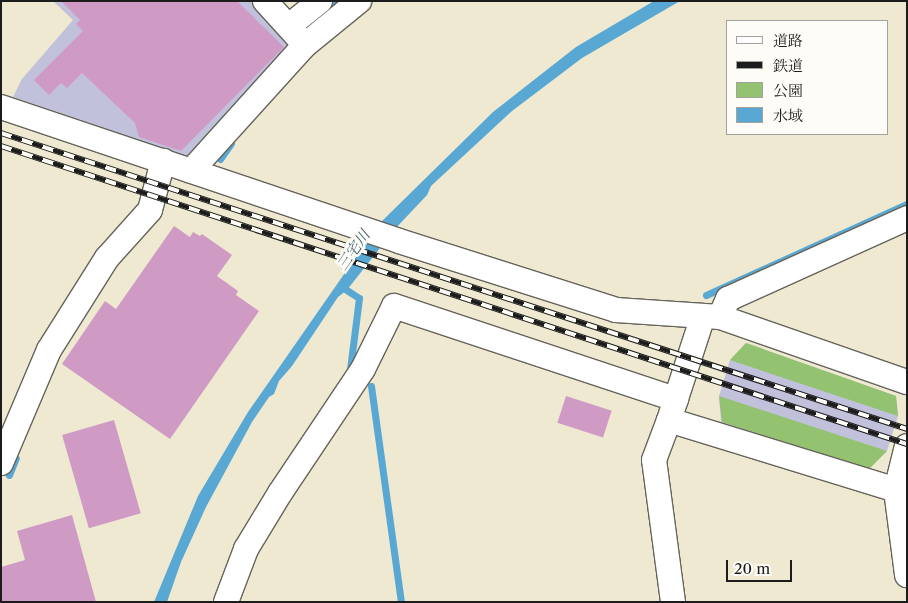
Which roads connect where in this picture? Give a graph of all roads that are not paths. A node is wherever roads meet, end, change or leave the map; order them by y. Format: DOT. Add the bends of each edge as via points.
graph roads {
  1 [pos="266,1"];
  2 [pos="320,1"];
  3 [pos="359,1"];
  4 [pos="289,26"];
  5 [pos="305,45"];
  6 [pos="1,107"];
  7 [pos="163,161"];
  8 [pos="191,170"];
  9 [pos="907,218"];
  10 [pos="712,316"];
  11 [pos="907,382"];
  12 [pos="672,409"];
  13 [pos="907,446"];
  14 [pos="1,463"];
  15 [pos="901,491"];
  16 [pos="907,576"];
  17 [pos="226,602"];
  18 [pos="673,602"];
  1 -- 4 [label="street"];
  2 -- 4 [label="street"];
  3 -- 5 [label="street"];
  4 -- 5 [label="street"];
  5 -- 8 [label="street"];
  6 -- 7 [label="street"];
  7 -- 8 [label="street"];
  7 -- 14 [label="street" via="150,210 107,258 50,350"];
  8 -- 10 [label="street" via="616,310"];
  9 -- 10 [label="street" via="728,299"];
  10 -- 11 [label="street"];
  10 -- 12 [label="street"];
  12 -- 15 [label="street"];
  12 -- 17 [label="street" via="394,306 363,369 246,550"];
  12 -- 18 [label="street" via="654,460"];
  13 -- 15 [label="street"];
  15 -- 16 [label="street"];
}
